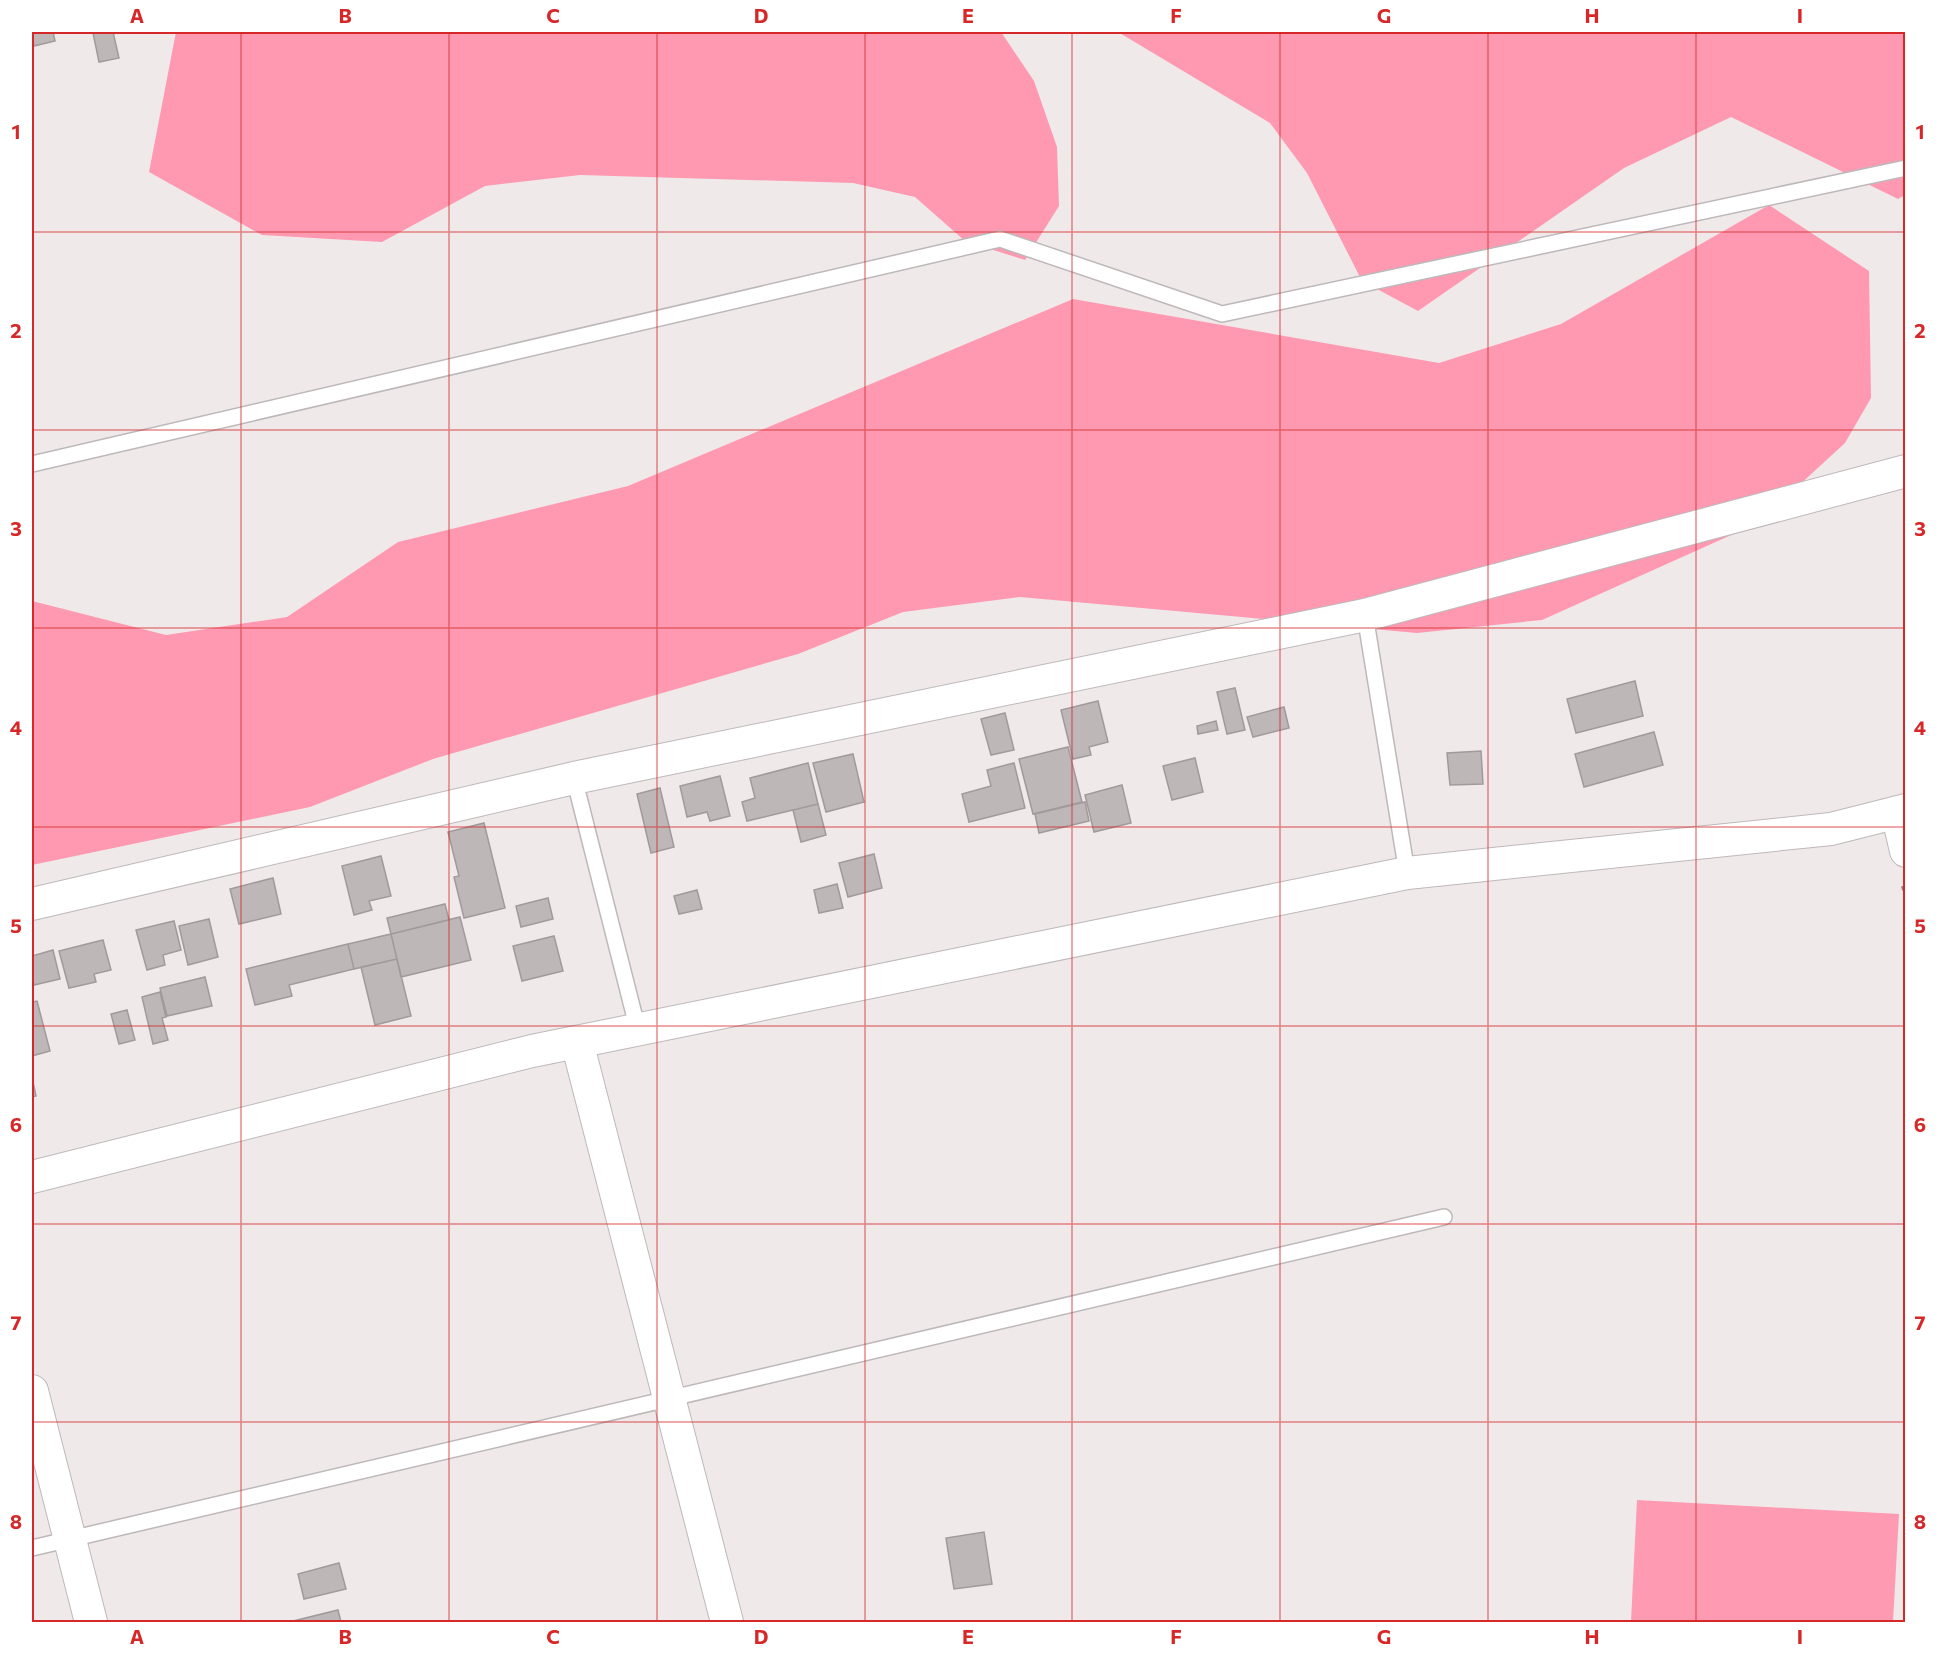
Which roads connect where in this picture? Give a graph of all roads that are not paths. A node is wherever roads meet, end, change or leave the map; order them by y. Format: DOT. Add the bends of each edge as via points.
graph roads {
  1 [pos="1905,168"];
  2 [pos="32,464"];
  3 [pos="1905,471"];
  4 [pos="1365,615"];
  5 [pos="574,778"];
  6 [pos="1901,811"];
  7 [pos="1905,851"];
  8 [pos="1407,873"];
  9 [pos="32,904"];
  10 [pos="638,1030"];
  11 [pos="578,1042"];
  12 [pos="32,1177"];
  13 [pos="1444,1217"];
  14 [pos="32,1391"];
  15 [pos="670,1400"];
  16 [pos="70,1539"];
  17 [pos="32,1548"];
  18 [pos="91,1623"];
  19 [pos="728,1623"];
  1 -- 2 [label="lane" via="1222,314 1000,239"];
  3 -- 4 [label="street"];
  4 -- 5 [label="street"];
  4 -- 8 [label="lane"];
  5 -- 9 [label="street"];
  5 -- 10 [label="lane"];
  6 -- 7 [label="street"];
  6 -- 8 [label="street" via="1831,829"];
  8 -- 10 [label="street"];
  10 -- 11 [label="street"];
  11 -- 12 [label="street"];
  11 -- 15 [label="street"];
  13 -- 15 [label="lane"];
  14 -- 16 [label="street"];
  15 -- 16 [label="lane"];
  15 -- 19 [label="street"];
  16 -- 17 [label="lane"];
  16 -- 18 [label="street"];
}
